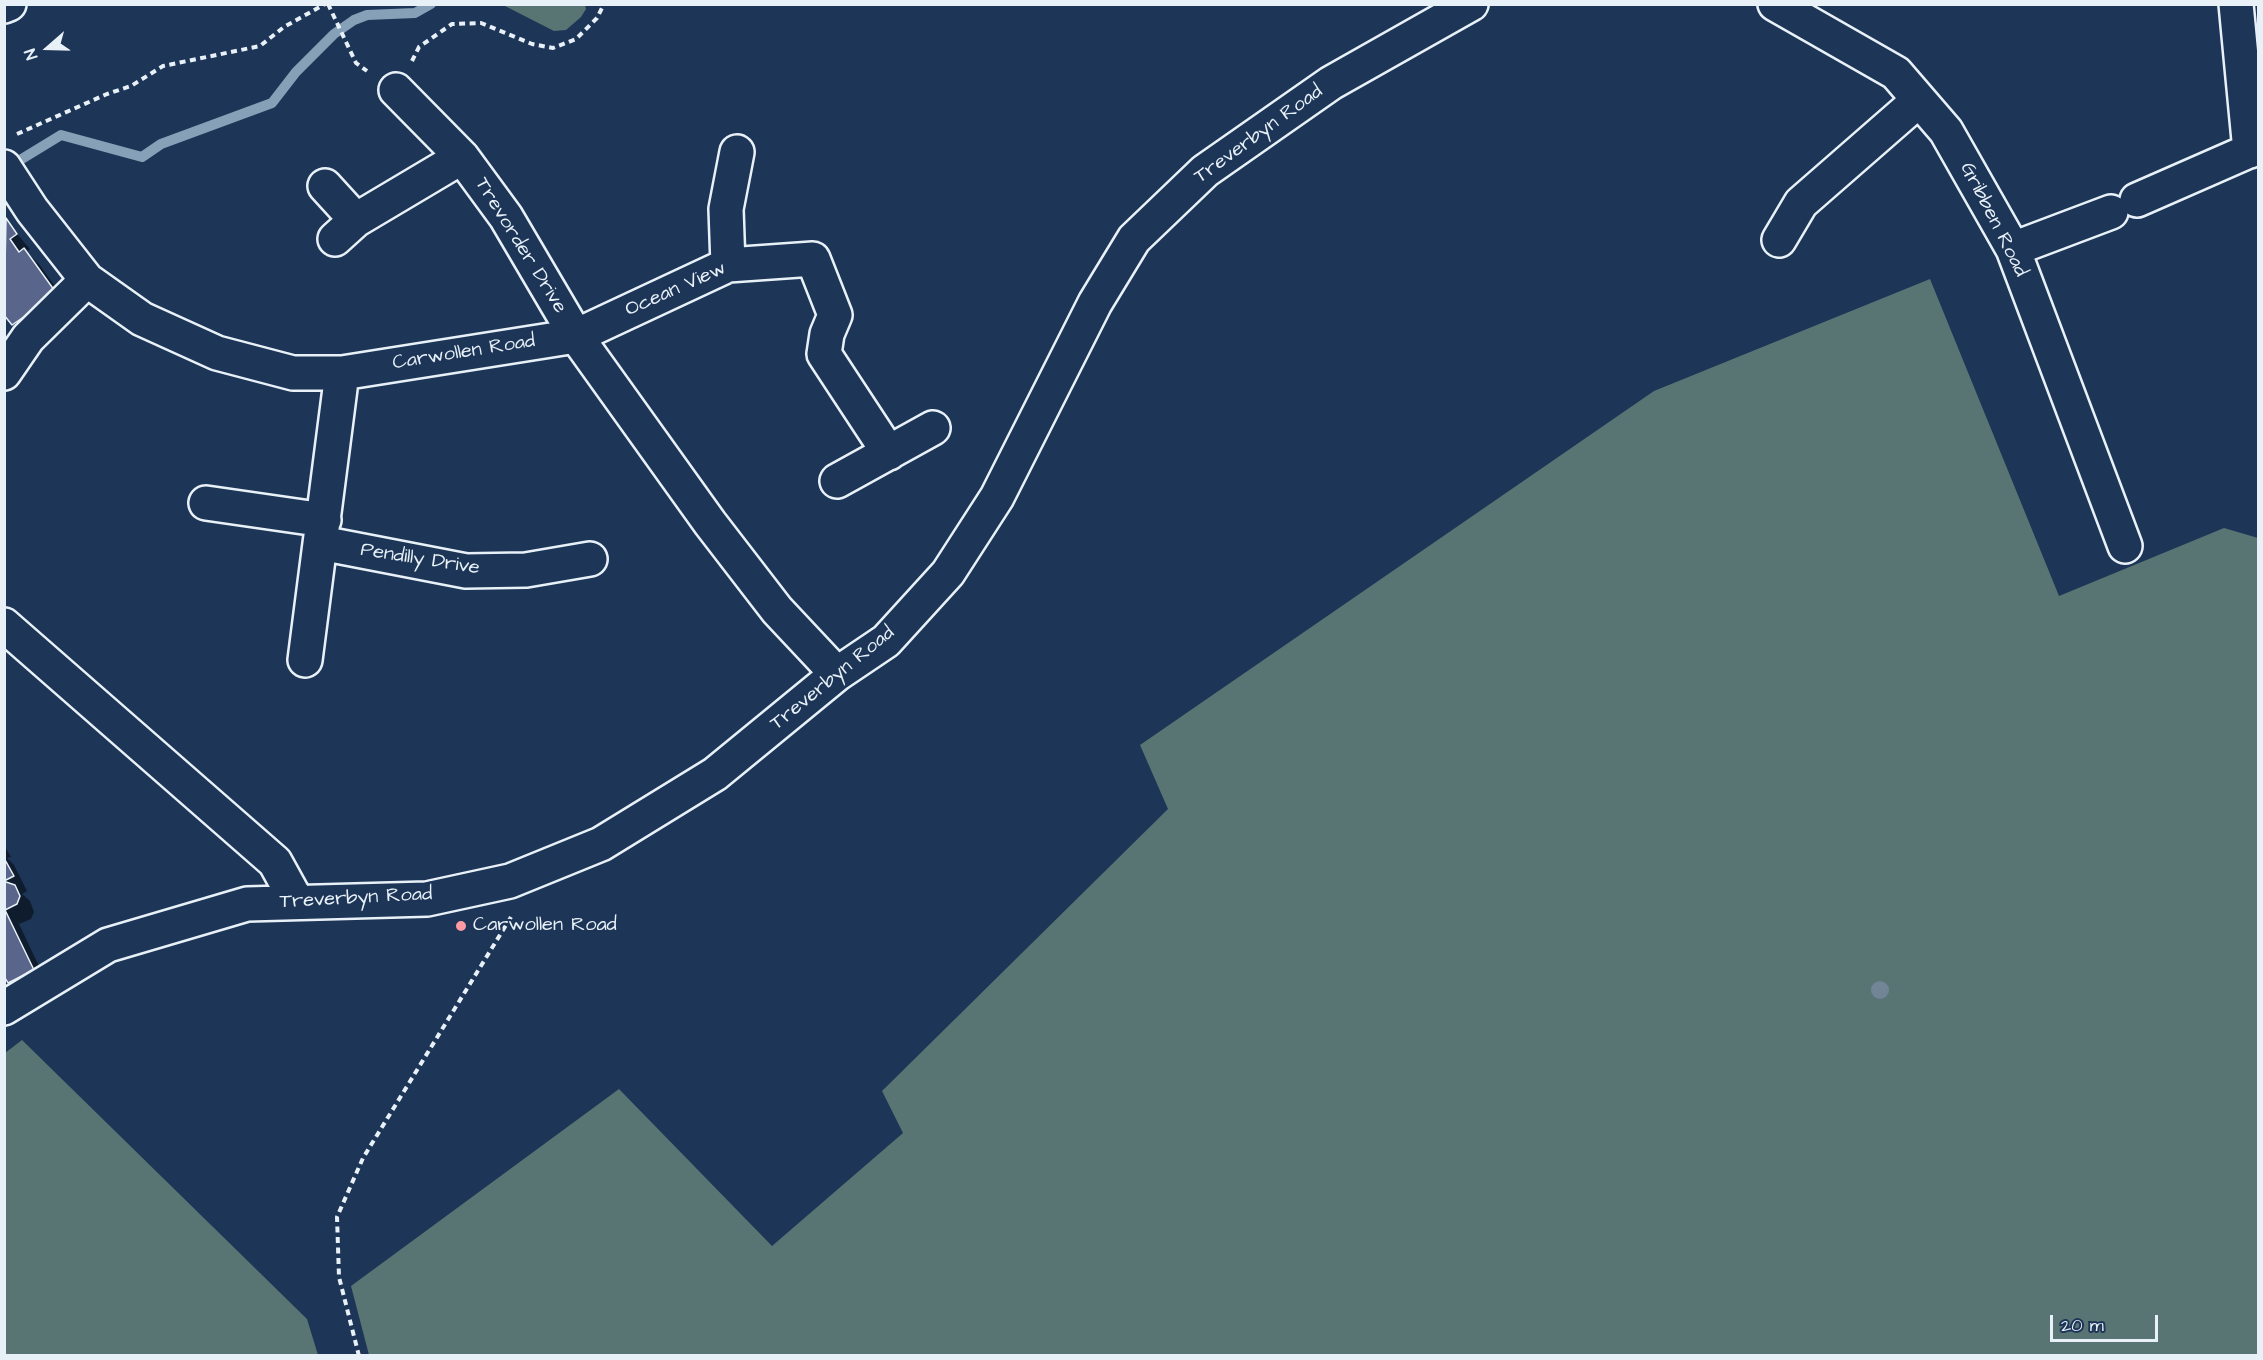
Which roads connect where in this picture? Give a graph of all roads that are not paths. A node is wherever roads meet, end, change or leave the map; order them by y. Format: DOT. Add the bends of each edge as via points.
graph roads {
  1 [pos="9,4"];
  2 [pos="1471,4"];
  3 [pos="1775,4"];
  4 [pos="2236,4"];
  5 [pos="4,6"];
  6 [pos="396,90"];
  7 [pos="1918,100"];
  8 [pos="2254,149"];
  9 [pos="736,152"];
  10 [pos="462,157"];
  11 [pos="8,173"];
  12 [pos="325,186"];
  13 [pos="1779,240"];
  14 [pos="2013,249"];
  15 [pos="729,265"];
  16 [pos="87,280"];
  17 [pos="576,336"];
  18 [pos="4,373"];
  19 [pos="342,373"];
  20 [pos="933,428"];
  21 [pos="889,453"];
  22 [pos="837,481"];
  23 [pos="206,503"];
  24 [pos="323,532"];
  25 [pos="2125,546"];
  26 [pos="590,559"];
  27 [pos="4,625"];
  28 [pos="305,660"];
  29 [pos="837,674"];
  30 [pos="297,902"];
  31 [pos="7,1001"];
  1 -- 5 [label="street"];
  2 -- 29 [label="street, Treverbyn Road" via="1331,83 1205,171 1134,239 1095,303 997,497 948,573 886,641"];
  3 -- 7 [label="street, Gribben Road" via="1896,73"];
  4 -- 8 [label="street"];
  6 -- 10 [label="street, Trevorder Drive"];
  7 -- 13 [label="street" via="1801,203"];
  7 -- 14 [label="street, Gribben Road" via="1946,131"];
  8 -- 14 [label="street"];
  9 -- 15 [label="street" via="726,209"];
  10 -- 12 [label="street, Trevorder Drive" via="345,229"];
  10 -- 17 [label="street, Trevorder Drive" via="506,217"];
  11 -- 16 [label="street, Carwollen Road"];
  14 -- 25 [label="street, Gribben Road"];
  15 -- 17 [label="street, Ocean View"];
  15 -- 21 [label="street, Ocean View" via="813,259 835,315 824,354"];
  16 -- 18 [label="street" via="28,338"];
  16 -- 19 [label="street, Carwollen Road" via="142,319 217,353 293,373"];
  17 -- 19 [label="street, Carwollen Road"];
  17 -- 29 [label="street" via="770,601"];
  19 -- 24 [label="street"];
  20 -- 21 [label="street"];
  21 -- 22 [label="street"];
  23 -- 24 [label="street, Pendilly Drive"];
  24 -- 26 [label="street, Pendilly Drive" via="466,571 526,570"];
  24 -- 28 [label="street"];
  27 -- 30 [label="street" via="275,862"];
  29 -- 30 [label="street, Treverbyn Road" via="716,774 601,844 510,881 427,898"];
  30 -- 31 [label="street, Treverbyn Road" via="247,904 108,945"];
}
